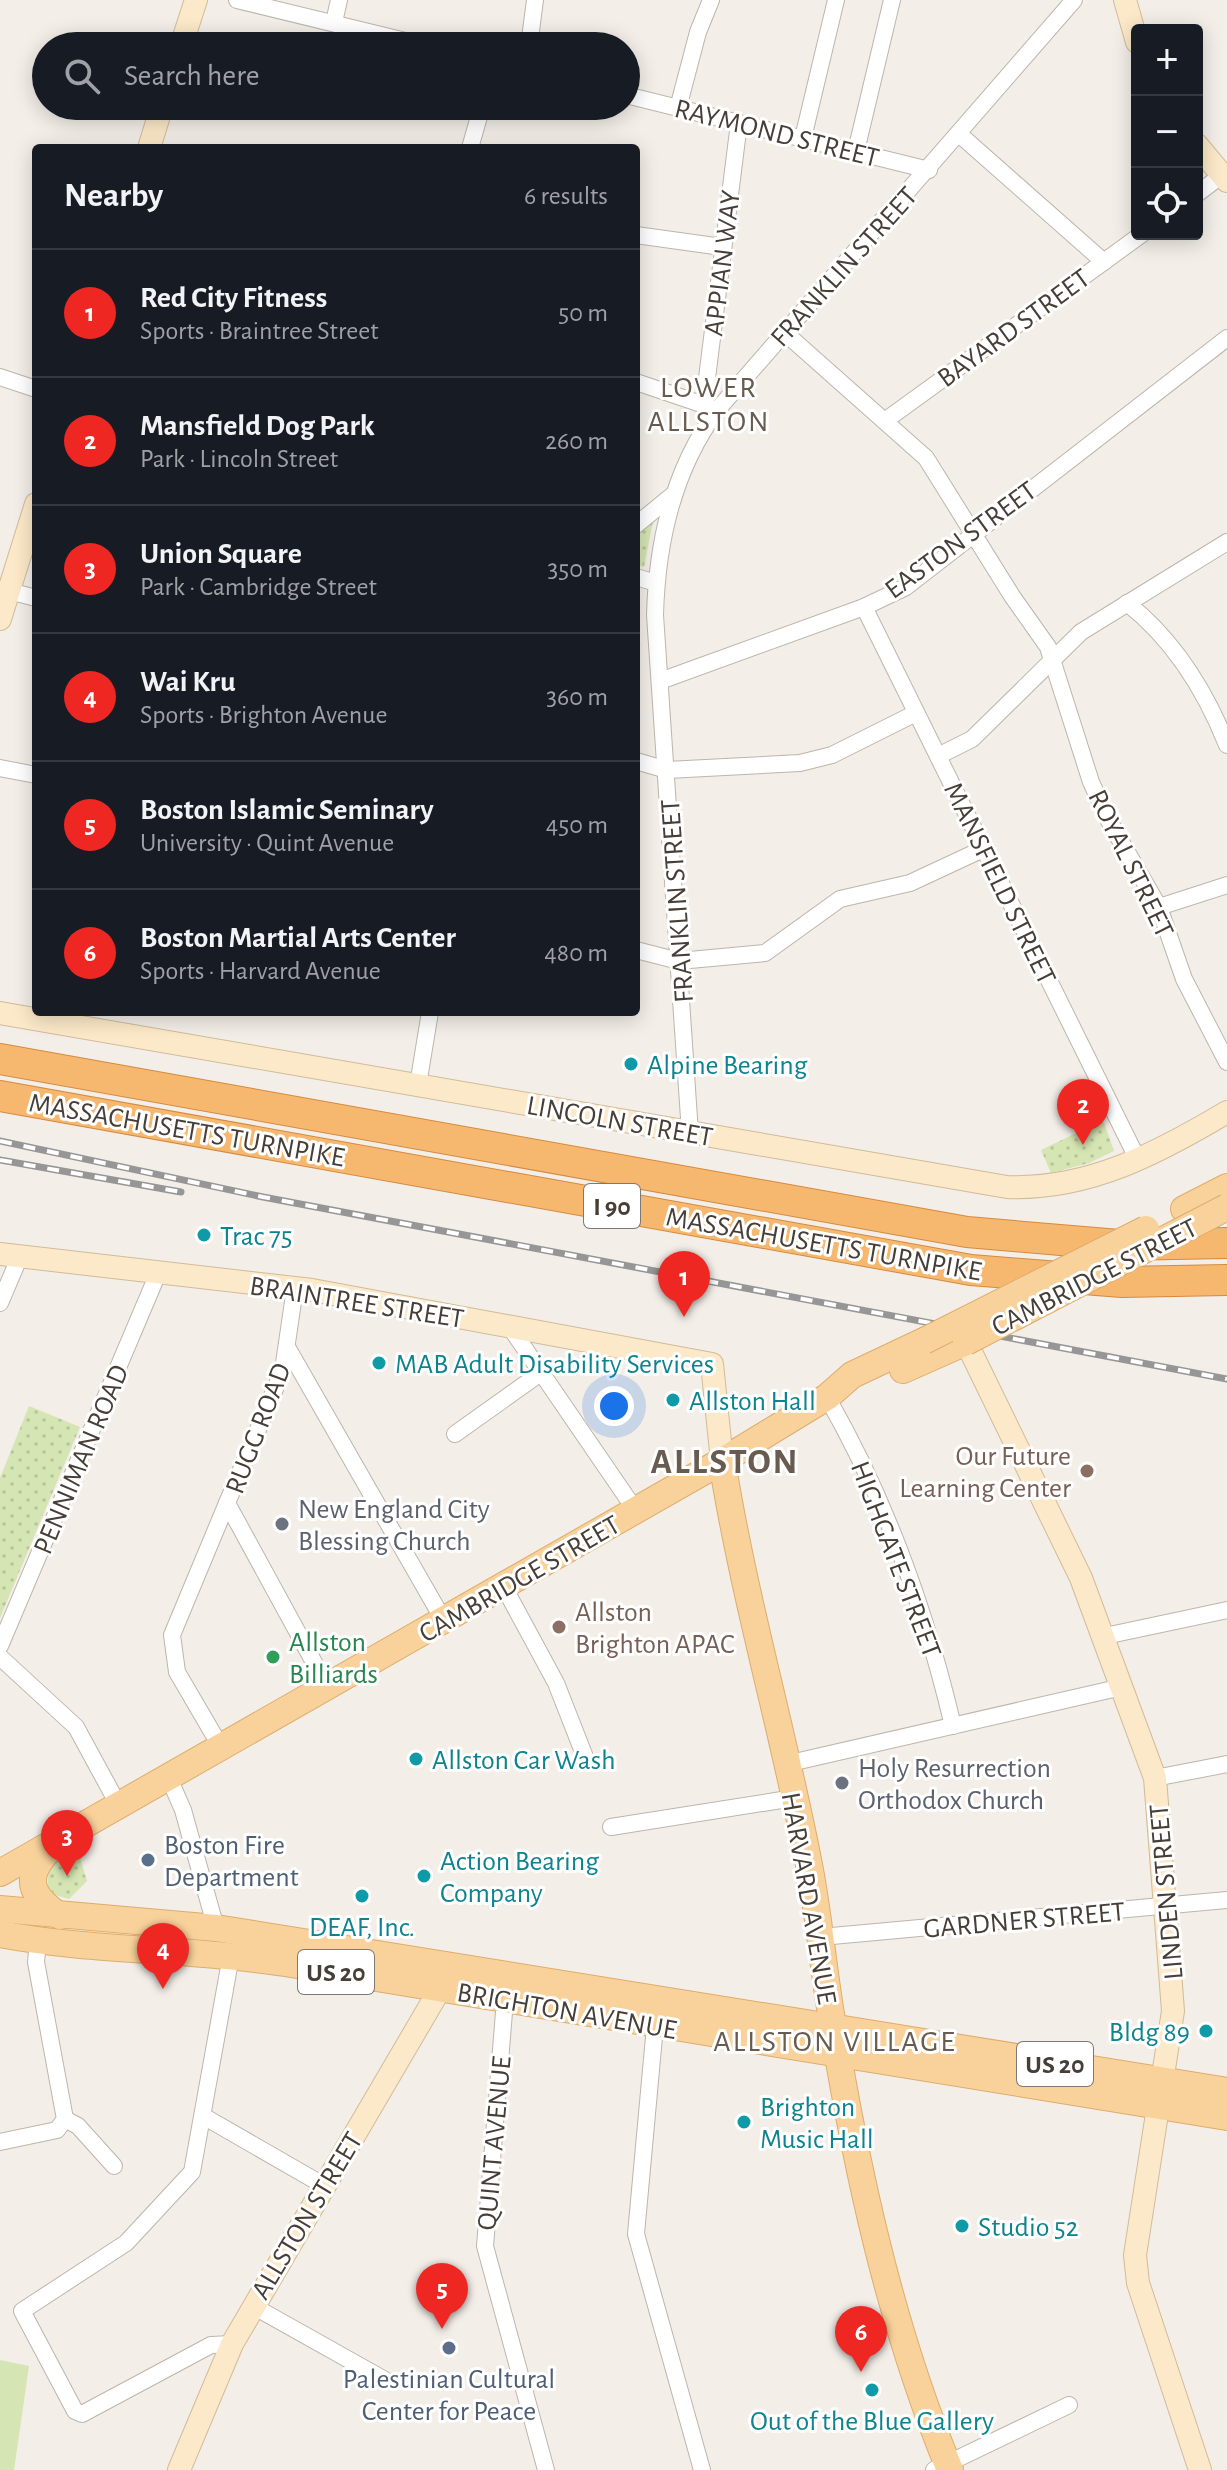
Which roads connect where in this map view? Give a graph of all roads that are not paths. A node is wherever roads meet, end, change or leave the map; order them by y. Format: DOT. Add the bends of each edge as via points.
graph roads {
  1 [pos="196,0"];
  2 [pos="237,0"];
  3 [pos="339,0"];
  4 [pos="535,0"];
  5 [pos="711,0"];
  6 [pos="836,0"];
  7 [pos="892,0"];
  8 [pos="1074,0"];
  9 [pos="1125,0"];
  10 [pos="334,22"];
  11 [pos="1132,24"];
  12 [pos="186,32"];
  13 [pos="372,32"];
  14 [pos="531,32"];
  15 [pos="640,98"];
  16 [pos="678,108"];
  17 [pos="158,120"];
  18 [pos="478,120"];
  19 [pos="739,123"];
  20 [pos="959,134"];
  21 [pos="803,138"];
  22 [pos="150,144"];
  23 [pos="471,144"];
  24 [pos="856,151"];
  25 [pos="1203,152"];
  26 [pos="929,170"];
  27 [pos="1224,178"];
  28 [pos="1203,190"];
  29 [pos="640,236"];
  30 [pos="1134,240"];
  31 [pos="722,247"];
  32 [pos="1104,262"];
  33 [pos="784,332"];
  34 [pos="1227,338"];
  35 [pos="0,377"];
  36 [pos="640,383"];
  37 [pos="32,388"];
  38 [pos="710,407"];
  39 [pos="886,420"];
  40 [pos="674,494"];
  41 [pos="32,517"];
  42 [pos="640,522"];
  43 [pos="973,532"];
  44 [pos="1227,542"];
  45 [pos="640,578"];
  46 [pos="656,583"];
  47 [pos="9,591"];
  48 [pos="32,597"];
  49 [pos="1127,603"];
  50 [pos="864,607"];
  51 [pos="0,619"];
  52 [pos="1053,656"];
  53 [pos="660,681"];
  54 [pos="916,713"];
  55 [pos="1227,745"];
  56 [pos="938,756"];
  57 [pos="640,762"];
  58 [pos="0,768"];
  59 [pos="667,770"];
  60 [pos="32,774"];
  61 [pos="983,849"];
  62 [pos="1226,883"];
  63 [pos="1159,907"];
  64 [pos="640,951"];
  65 [pos="679,961"];
  66 [pos="0,1013"];
  67 [pos="32,1015"];
  68 [pos="38,1016"];
  69 [pos="429,1016"];
  70 [pos="77,1019"];
  71 [pos="0,1059"];
  72 [pos="1227,1062"];
  73 [pos="418,1085"];
  74 [pos="0,1096"];
  75 [pos="1227,1112"];
  76 [pos="690,1133"];
  77 [pos="1138,1160"];
  78 [pos="1227,1187"];
  79 [pos="1227,1207"];
  80 [pos="1227,1243"];
  81 [pos="10,1255"];
  82 [pos="159,1271"];
  83 [pos="1227,1280"];
  84 [pos="295,1288"];
  85 [pos="0,1303"];
  86 [pos="510,1327"];
  87 [pos="963,1346"];
  88 [pos="287,1347"];
  89 [pos="542,1372"];
  90 [pos="827,1397"];
  91 [pos="455,1434"];
  92 [pos="722,1461"];
  93 [pos="227,1503"];
  94 [pos="636,1511"];
  95 [pos="504,1587"];
  96 [pos="1227,1610"];
  97 [pos="444,1621"];
  98 [pos="1105,1636"];
  99 [pos="0,1646"];
  100 [pos="0,1657"];
  101 [pos="1122,1687"];
  102 [pos="328,1688"];
  103 [pos="953,1726"];
  104 [pos="222,1749"];
  105 [pos="587,1762"];
  106 [pos="786,1764"];
  107 [pos="1227,1764"];
  108 [pos="169,1778"];
  109 [pos="1155,1778"];
  110 [pos="794,1798"];
  111 [pos="119,1806"];
  112 [pos="611,1827"];
  113 [pos="55,1843"];
  114 [pos="0,1873"];
  115 [pos="1227,1900"];
  116 [pos="1166,1905"];
  117 [pos="0,1909"];
  118 [pos="60,1916"];
  119 [pos="216,1928"];
  120 [pos="0,1934"];
  121 [pos="821,1937"];
  122 [pos="38,1941"];
  123 [pos="231,1956"];
  124 [pos="443,1977"];
  125 [pos="505,2000"];
  126 [pos="655,2026"];
  127 [pos="834,2029"];
  128 [pos="839,2057"];
  129 [pos="1227,2091"];
  130 [pos="1160,2093"];
  131 [pos="203,2116"];
  132 [pos="1227,2117"];
  133 [pos="64,2121"];
  134 [pos="0,2142"];
  135 [pos="114,2166"];
  136 [pos="323,2185"];
  137 [pos="253,2306"];
  138 [pos="232,2344"];
  139 [pos="385,2380"];
  140 [pos="1069,2405"];
  141 [pos="944,2468"];
  142 [pos="179,2470"];
  143 [pos="546,2470"];
  144 [pos="702,2470"];
  145 [pos="1200,2470"];
  1 -- 12 [label="street"];
  2 -- 10 [label="street"];
  3 -- 10 [label="street"];
  4 -- 14 [label="street"];
  5 -- 16 [label="street"];
  6 -- 21 [label="street"];
  7 -- 24 [label="street"];
  8 -- 20 [label="street, FRANKLIN STREET"];
  9 -- 11 [label="street"];
  10 -- 13 [label="street"];
  15 -- 16 [label="street, RAYMOND STREET"];
  16 -- 19 [label="street, RAYMOND STREET"];
  17 -- 22 [label="street"];
  18 -- 23 [label="street"];
  19 -- 21 [label="street, RAYMOND STREET"];
  19 -- 31 [label="street, APPIAN WAY"];
  20 -- 26 [label="street, FRANKLIN STREET"];
  20 -- 32 [label="street"];
  21 -- 24 [label="street, RAYMOND STREET"];
  24 -- 26 [label="street, RAYMOND STREET"];
  25 -- 27 [label="street"];
  26 -- 33 [label="street, FRANKLIN STREET"];
  27 -- 28 [label="street"];
  29 -- 31 [label="street"];
  30 -- 32 [label="street, BAYARD STREET"];
  31 -- 38 [label="street, APPIAN WAY"];
  32 -- 39 [label="street, BAYARD STREET"];
  33 -- 38 [label="street, FRANKLIN STREET"];
  33 -- 39 [label="street, ROYAL STREET"];
  34 -- 43 [label="street, EASTON STREET"];
  35 -- 37 [label="street"];
  36 -- 38 [label="street"];
  38 -- 40 [label="street, FRANKLIN STREET"];
  39 -- 43 [label="street, ROYAL STREET" via="926,458"];
  40 -- 42 [label="street"];
  40 -- 46 [label="street, FRANKLIN STREET"];
  41 -- 47 [label="street"];
  43 -- 50 [label="street, EASTON STREET" via="906,587"];
  43 -- 52 [label="street, ROYAL STREET"];
  44 -- 49 [label="street"];
  45 -- 46 [label="street"];
  46 -- 53 [label="street, FRANKLIN STREET"];
  47 -- 48 [label="street"];
  47 -- 51 [label="street"];
  49 -- 52 [label="street"];
  49 -- 55 [label="street" via="1152,623 1187,667"];
  50 -- 53 [label="street, EASTON STREET"];
  50 -- 54 [label="street, MANSFIELD STREET"];
  52 -- 56 [label="street" via="972,739"];
  52 -- 63 [label="street, ROYAL STREET" via="1091,782"];
  53 -- 59 [label="street, FRANKLIN STREET"];
  54 -- 56 [label="street, MANSFIELD STREET"];
  54 -- 59 [label="street" via="832,755 800,763"];
  56 -- 61 [label="street, MANSFIELD STREET"];
  57 -- 59 [label="street"];
  58 -- 60 [label="street"];
  59 -- 65 [label="street, FRANKLIN STREET"];
  61 -- 65 [label="street" via="910,883 840,899 765,953"];
  61 -- 77 [label="street, MANSFIELD STREET"];
  62 -- 63 [label="street"];
  63 -- 72 [label="street, ROYAL STREET" via="1184,979"];
  64 -- 65 [label="street"];
  65 -- 76 [label="street, FRANKLIN STREET"];
  66 -- 67 [label="street, LINCOLN STREET"];
  68 -- 70 [label="street, LINCOLN STREET"];
  69 -- 73 [label="street"];
  70 -- 73 [label="street, LINCOLN STREET"];
  71 -- 80 [label="highway, MASSACHUSETTS TURNPIKE / I 90" via="954,1230 1107,1244"];
  73 -- 76 [label="street, LINCOLN STREET"];
  74 -- 83 [label="highway, MASSACHUSETTS TURNPIKE / I 90" via="971,1270 1110,1282"];
  75 -- 77 [label="street, LINCOLN STREET"];
  76 -- 77 [label="street, LINCOLN STREET" via="1007,1187 1061,1185"];
  78 -- 90 [label="main road, CAMBRIDGE STREET, bridge" via="852,1375"];
  79 -- 87 [label="main road, CAMBRIDGE STREET, bridge"];
  81 -- 82 [label="street, BRAINTREE STREET"];
  81 -- 85 [label="street"];
  82 -- 84 [label="street, BRAINTREE STREET"];
  82 -- 99 [label="street, PENNIMAN ROAD"];
  84 -- 86 [label="street, BRAINTREE STREET"];
  84 -- 88 [label="street, RUGG ROAD"];
  86 -- 89 [label="street"];
  86 -- 92 [label="street, BRAINTREE STREET" via="712,1364"];
  87 -- 90 [label="main road, CAMBRIDGE STREET" via="859,1390"];
  87 -- 98 [label="street, LINDEN STREET"];
  88 -- 93 [label="street, RUGG ROAD" via="283,1370"];
  88 -- 97 [label="street"];
  89 -- 91 [label="street"];
  89 -- 94 [label="street"];
  90 -- 92 [label="main road, CAMBRIDGE STREET"];
  90 -- 103 [label="street, HIGHGATE STREET" via="869,1480 931,1635"];
  92 -- 94 [label="main road, CAMBRIDGE STREET"];
  92 -- 106 [label="main road, HARVARD AVENUE"];
  93 -- 102 [label="street, RUGG ROAD"];
  93 -- 104 [label="street" via="175,1626 172,1653 177,1672"];
  94 -- 95 [label="main road, CAMBRIDGE STREET"];
  95 -- 97 [label="main road, CAMBRIDGE STREET"];
  95 -- 105 [label="street" via="556,1683"];
  96 -- 98 [label="street"];
  97 -- 102 [label="main road, CAMBRIDGE STREET"];
  98 -- 101 [label="street, LINDEN STREET"];
  100 -- 111 [label="street" via="76,1727"];
  101 -- 103 [label="street"];
  101 -- 109 [label="street, LINDEN STREET"];
  102 -- 104 [label="main road, CAMBRIDGE STREET"];
  103 -- 106 [label="street"];
  104 -- 108 [label="main road, CAMBRIDGE STREET"];
  106 -- 110 [label="main road, HARVARD AVENUE"];
  107 -- 109 [label="street"];
  108 -- 111 [label="main road, CAMBRIDGE STREET"];
  108 -- 119 [label="street"];
  109 -- 116 [label="street, LINDEN STREET"];
  110 -- 112 [label="street"];
  110 -- 121 [label="main road, HARVARD AVENUE"];
  111 -- 113 [label="main road, CAMBRIDGE STREET"];
  113 -- 114 [label="main road, CAMBRIDGE STREET"];
  113 -- 118 [label="main road" via="33,1877 37,1898"];
  115 -- 116 [label="street, GARDNER STREET"];
  116 -- 121 [label="street, GARDNER STREET"];
  116 -- 130 [label="street, LINDEN STREET" via="1173,1995"];
  117 -- 118 [label="main road, BRIGHTON AVENUE / US 20"];
  118 -- 119 [label="main road, BRIGHTON AVENUE / US 20"];
  119 -- 124 [label="main road, BRIGHTON AVENUE / US 20"];
  120 -- 122 [label="main road, BRIGHTON AVENUE / US 20"];
  121 -- 127 [label="main road, HARVARD AVENUE"];
  122 -- 123 [label="main road, BRIGHTON AVENUE / US 20"];
  122 -- 133 [label="street" via="36,1962"];
  123 -- 124 [label="main road, BRIGHTON AVENUE / US 20"];
  123 -- 131 [label="street"];
  124 -- 125 [label="main road, BRIGHTON AVENUE / US 20"];
  124 -- 127 [label="main road, BRIGHTON AVENUE / US 20"];
  124 -- 136 [label="street, ALLSTON STREET"];
  125 -- 126 [label="main road, BRIGHTON AVENUE / US 20"];
  125 -- 143 [label="street, QUINT AVENUE" via="485,2246"];
  126 -- 128 [label="main road, BRIGHTON AVENUE / US 20"];
  126 -- 144 [label="street" via="636,2234"];
  127 -- 128 [label="main road, HARVARD AVENUE"];
  127 -- 130 [label="main road, BRIGHTON AVENUE / US 20"];
  128 -- 130 [label="main road, BRIGHTON AVENUE / US 20"];
  128 -- 141 [label="main road, HARVARD AVENUE" via="908,2361"];
  129 -- 130 [label="main road, BRIGHTON AVENUE / US 20"];
  130 -- 132 [label="main road, BRIGHTON AVENUE / US 20"];
  130 -- 145 [label="street, LINDEN STREET" via="1136,2270"];
  131 -- 136 [label="street"];
  131 -- 138 [label="street" via="192,2172 116,2250 22,2311 75,2411 89,2413 211,2345"];
  133 -- 134 [label="street" via="57,2130"];
  133 -- 135 [label="street" via="78,2126"];
  136 -- 137 [label="street, ALLSTON STREET"];
  137 -- 138 [label="street, ALLSTON STREET"];
  137 -- 139 [label="street"];
  138 -- 142 [label="street, ALLSTON STREET"];
  140 -- 141 [label="street"];
}
